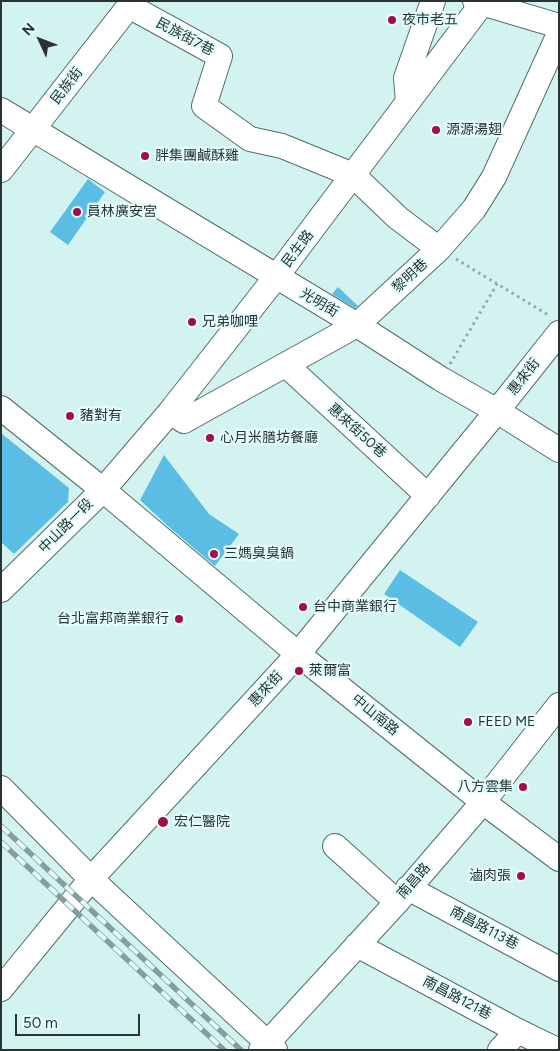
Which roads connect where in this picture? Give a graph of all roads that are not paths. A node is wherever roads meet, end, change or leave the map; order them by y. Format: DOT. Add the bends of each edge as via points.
graph roads {
  1 [pos="432,1"];
  2 [pos="481,2"];
  3 [pos="131,4"];
  4 [pos="559,26"];
  5 [pos="559,34"];
  6 [pos="408,102"];
  7 [pos="1,110"];
  8 [pos="32,130"];
  9 [pos="1,170"];
  10 [pos="353,176"];
  11 [pos="439,249"];
  12 [pos="276,277"];
  13 [pos="357,325"];
  14 [pos="555,325"];
  15 [pos="286,365"];
  16 [pos="1,408"];
  17 [pos="497,411"];
  18 [pos="170,412"];
  19 [pos="559,450"];
  20 [pos="102,490"];
  21 [pos="428,496"];
  22 [pos="1,590"];
  23 [pos="298,654"];
  24 [pos="559,705"];
  25 [pos="1,788"];
  26 [pos="483,802"];
  27 [pos="335,846"];
  28 [pos="559,858"];
  29 [pos="91,879"];
  30 [pos="402,895"];
  31 [pos="357,945"];
  32 [pos="559,968"];
  33 [pos="1,989"];
  34 [pos="518,1031"];
  35 [pos="268,1047"];
  36 [pos="500,1050"];
  37 [pos="557,1050"];
  1 -- 6 [label="street" via="406,78"];
  2 -- 4 [label="street"];
  2 -- 6 [label="street, 民生路"];
  3 -- 8 [label="street, 民族街"];
  3 -- 10 [label="street, 民族街7巷" via="220,56 204,106 250,139 282,146"];
  5 -- 11 [label="street, 黎明巷" via="494,177 474,209"];
  6 -- 10 [label="street, 民生路"];
  7 -- 8 [label="street, 光明街"];
  8 -- 9 [label="street, 民族街"];
  8 -- 12 [label="street, 光明街"];
  10 -- 11 [label="street" via="398,218"];
  10 -- 12 [label="street, 民生路"];
  11 -- 13 [label="street, 黎明巷"];
  12 -- 13 [label="street, 光明街"];
  12 -- 18 [label="street, 民生路"];
  13 -- 15 [label="street, 黎明巷"];
  13 -- 17 [label="street, 光明街"];
  14 -- 17 [label="street, 惠來街"];
  15 -- 18 [label="street, 黎明巷" via="184,421"];
  15 -- 21 [label="street, 惠來街50巷"];
  16 -- 20 [label="street, 中山路一段"];
  17 -- 19 [label="street, 光明街"];
  17 -- 21 [label="street, 惠來街"];
  18 -- 20 [label="street, 民生路"];
  20 -- 22 [label="street, 中山路一段"];
  20 -- 23 [label="street, 中山南路"];
  21 -- 23 [label="street, 惠來街"];
  23 -- 26 [label="street, 中山南路"];
  23 -- 29 [label="street, 惠來街"];
  24 -- 26 [label="street, 南昌路"];
  25 -- 29 [label="street"];
  26 -- 28 [label="street, 中山南路"];
  26 -- 30 [label="street, 南昌路"];
  27 -- 30 [label="street, 南昌路113巷"];
  29 -- 33 [label="street, 惠來街"];
  29 -- 35 [label="street"];
  30 -- 31 [label="street, 南昌路"];
  30 -- 32 [label="street, 南昌路113巷"];
  31 -- 34 [label="street, 南昌路121巷"];
  31 -- 35 [label="street, 南昌路"];
  34 -- 36 [label="street"];
  34 -- 37 [label="street, 南昌路121巷"];
}
